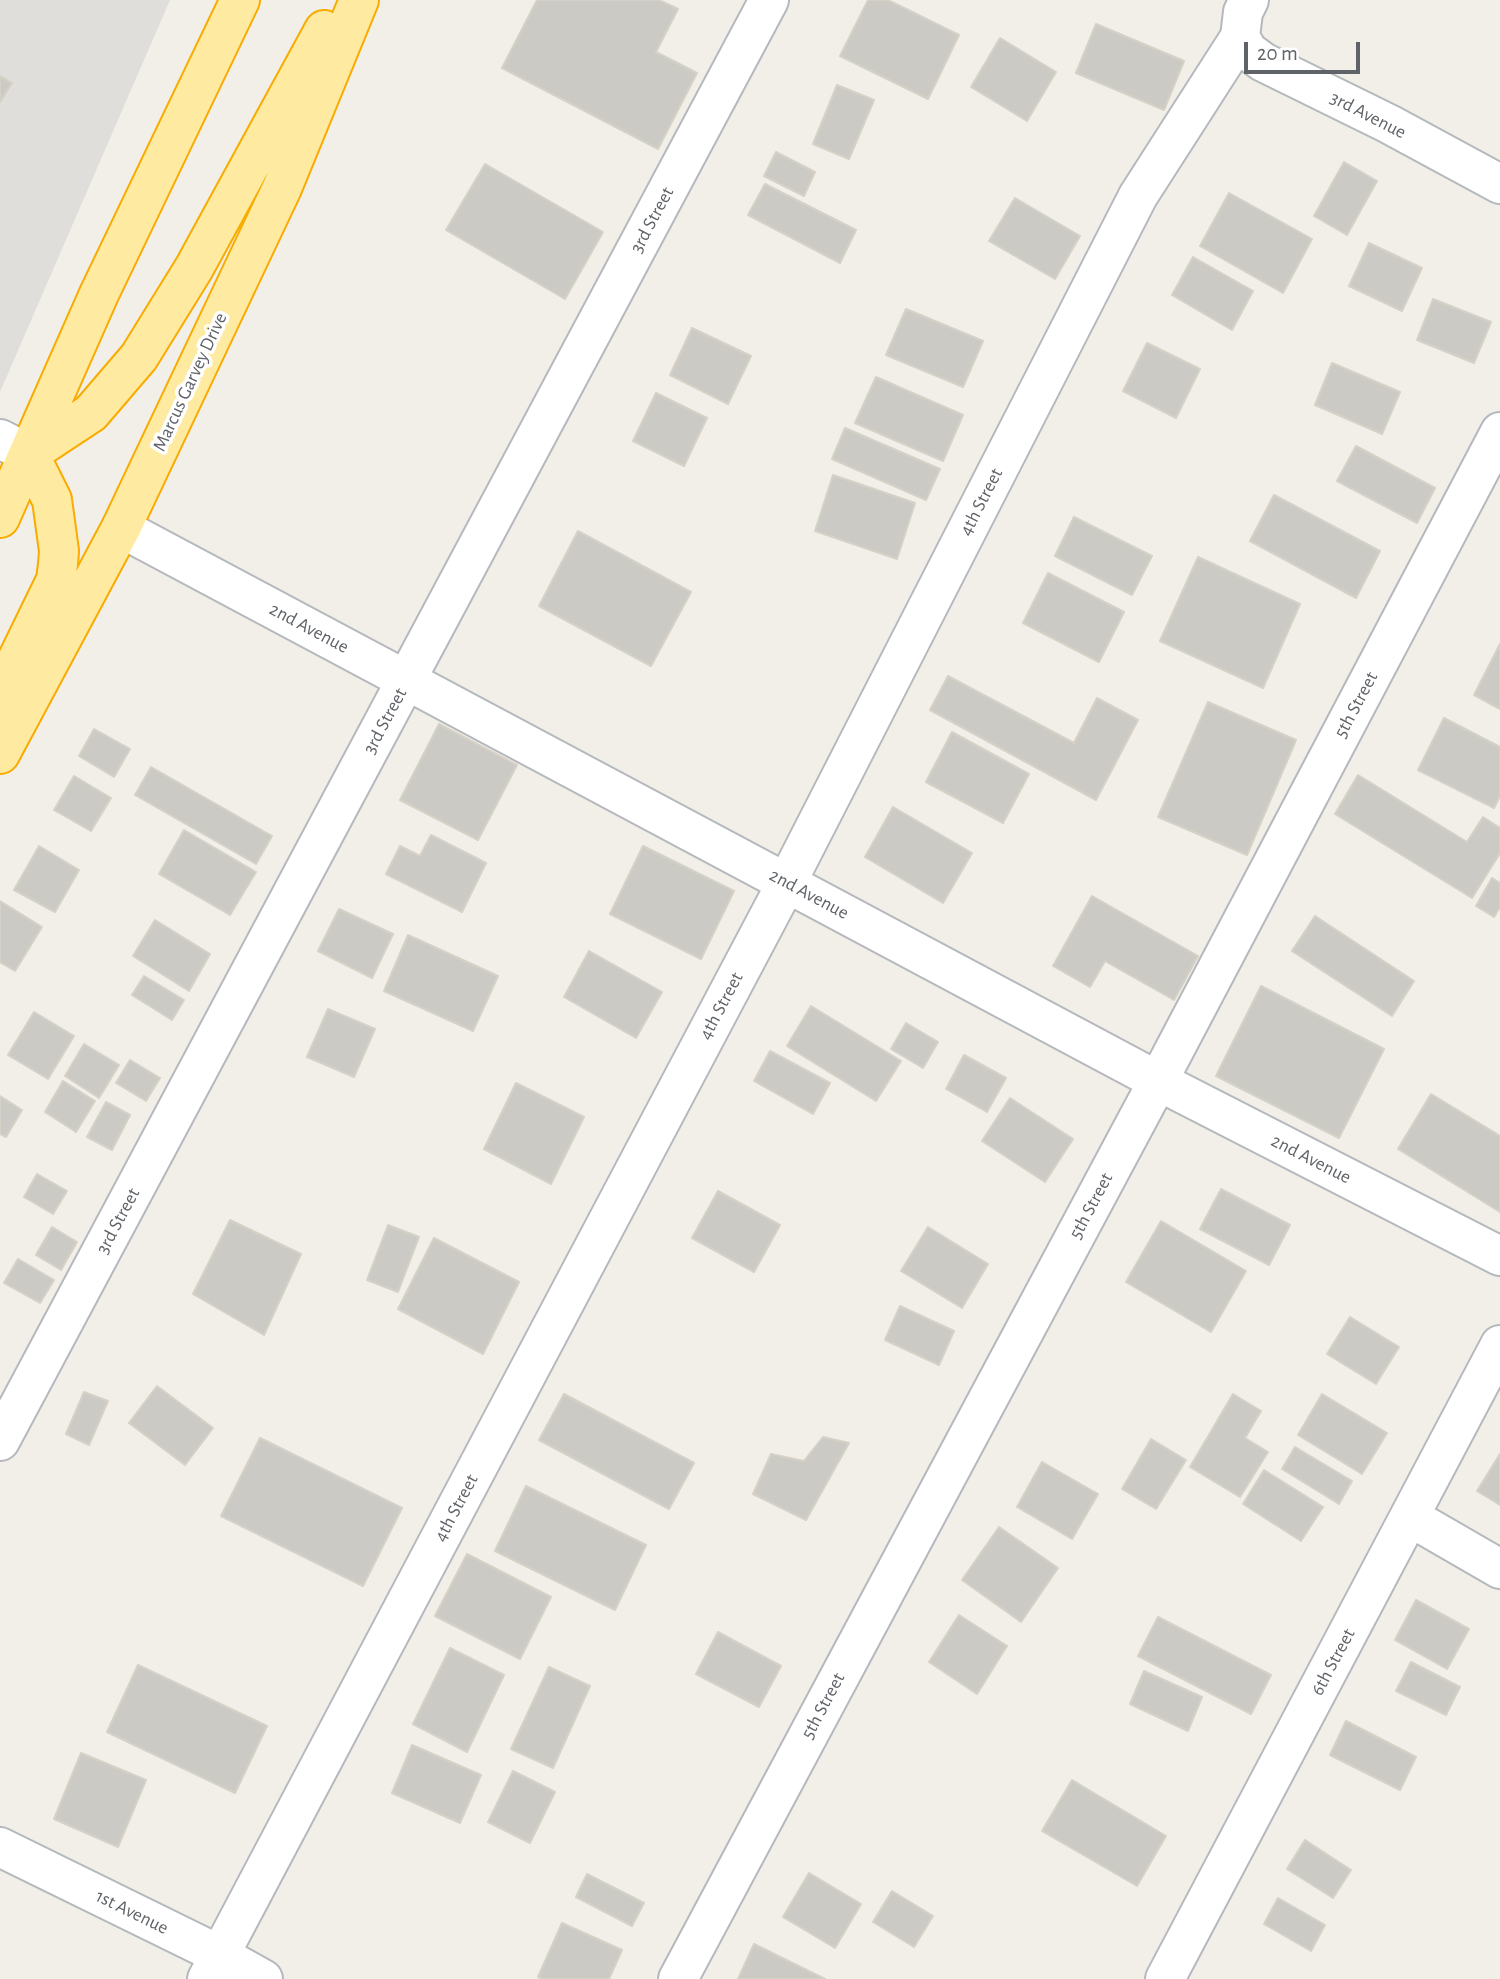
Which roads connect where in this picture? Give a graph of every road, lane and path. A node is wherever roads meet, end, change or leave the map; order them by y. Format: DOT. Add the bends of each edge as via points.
graph roads {
  1 [pos="240,0"];
  2 [pos="340,0"];
  3 [pos="359,0"];
  4 [pos="769,0"];
  5 [pos="1249,0"];
  6 [pos="1240,37"];
  7 [pos="1500,184"];
  8 [pos="1500,432"];
  9 [pos="15,446"];
  10 [pos="0,518"];
  11 [pos="121,528"];
  12 [pos="407,680"];
  13 [pos="0,695"];
  14 [pos="0,754"];
  15 [pos="787,882"];
  16 [pos="1158,1081"];
  17 [pos="1500,1256"];
  18 [pos="1500,1345"];
  19 [pos="0,1441"];
  20 [pos="1410,1517"];
  21 [pos="1500,1569"];
  22 [pos="0,1847"];
  23 [pos="214,1967"];
  24 [pos="263,1979"];
  25 [pos="678,1979"];
  26 [pos="1165,1979"];
  1 -- 9 [label="highway" via="99,294"];
  2 -- 9 [label="highway" via="194,268 139,357 91,413"];
  3 -- 11 [label="highway, Marcus Garvey Drive" via="282,188"];
  4 -- 12 [label="street, 3rd Street"];
  5 -- 6 [label="street"];
  6 -- 7 [label="street, 3rd Avenue" via="1248,51 1263,62"];
  6 -- 15 [label="street, 4th Street" via="1138,196"];
  8 -- 16 [label="street, 5th Street"];
  9 -- 10 [label="highway"];
  9 -- 13 [label="highway" via="52,500 59,551 56,580"];
  11 -- 12 [label="street, 2nd Avenue"];
  11 -- 14 [label="highway, Marcus Garvey Drive"];
  12 -- 15 [label="street, 2nd Avenue"];
  12 -- 19 [label="street, 3rd Street"];
  15 -- 16 [label="street, 2nd Avenue"];
  15 -- 23 [label="street, 4th Street"];
  16 -- 17 [label="street, 2nd Avenue"];
  16 -- 25 [label="street, 5th Street"];
  18 -- 20 [label="street, 6th Street"];
  20 -- 21 [label="street"];
  20 -- 26 [label="street, 6th Street"];
  22 -- 23 [label="street, 1st Avenue"];
  23 -- 24 [label="street, 1st Avenue"];
}
